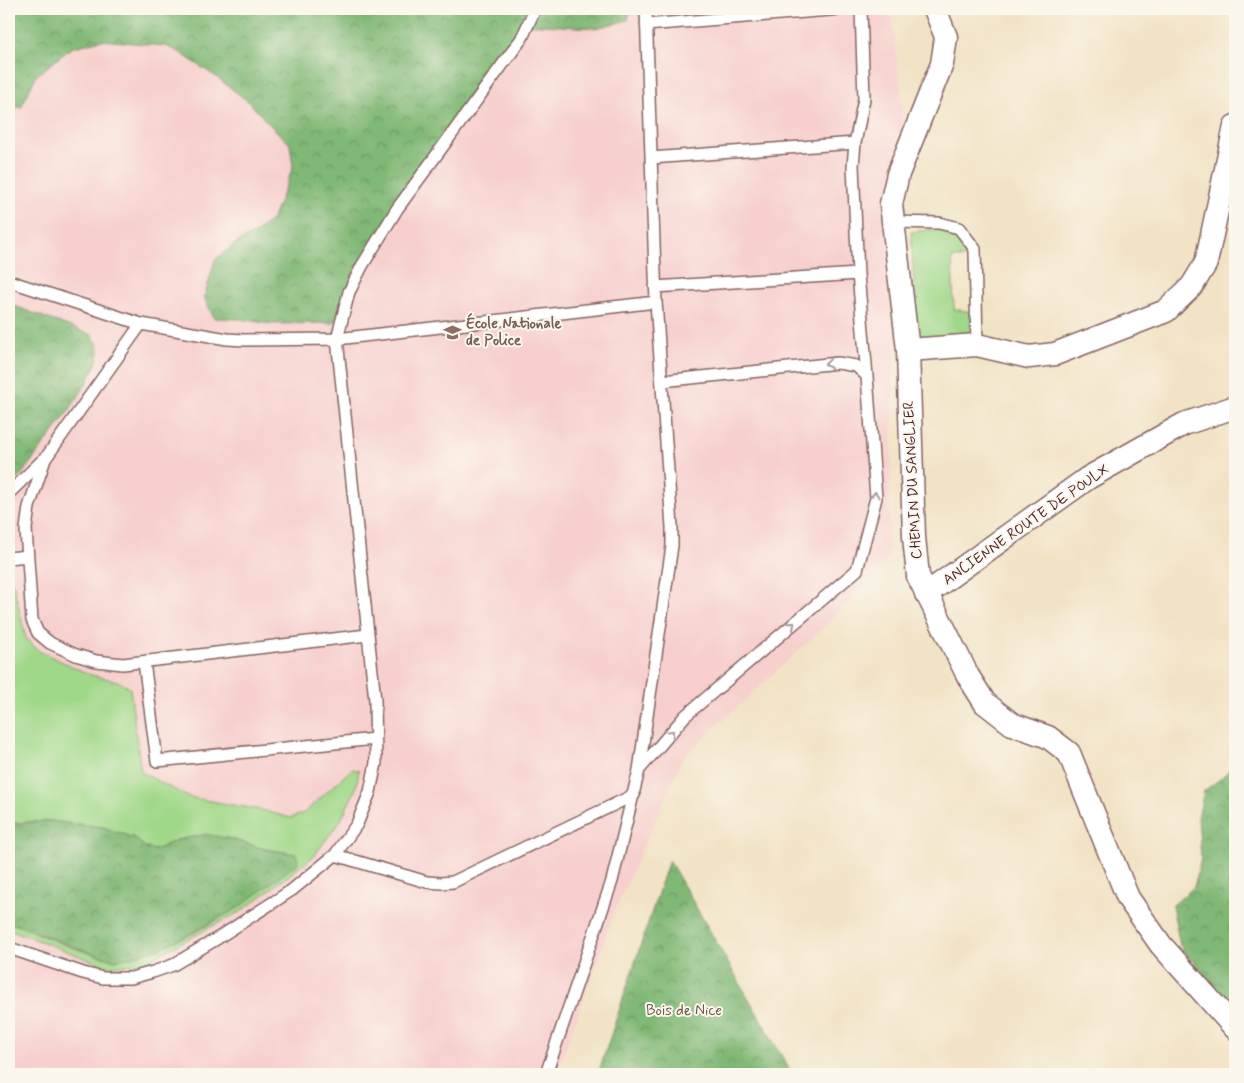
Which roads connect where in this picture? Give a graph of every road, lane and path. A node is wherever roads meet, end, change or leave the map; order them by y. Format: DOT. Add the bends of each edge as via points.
graph roads {
  1 [pos="536,9"];
  2 [pos="646,9"];
  3 [pos="842,9"];
  4 [pos="862,9"];
  5 [pos="935,9"];
  6 [pos="646,26"];
  7 [pos="1235,126"];
  8 [pos="855,144"];
  9 [pos="651,158"];
  10 [pos="893,222"];
  11 [pos="858,274"];
  12 [pos="9,281"];
  13 [pos="655,287"];
  14 [pos="656,302"];
  15 [pos="141,324"];
  16 [pos="337,339"];
  17 [pos="977,345"];
  18 [pos="908,350"];
  19 [pos="867,376"];
  20 [pos="662,381"];
  21 [pos="1235,407"];
  22 [pos="44,459"];
  23 [pos="9,493"];
  24 [pos="27,556"];
  25 [pos="9,558"];
  26 [pos="926,594"];
  27 [pos="367,635"];
  28 [pos="144,662"];
  29 [pos="375,739"];
  30 [pos="639,770"];
  31 [pos="634,795"];
  32 [pos="335,855"];
  33 [pos="9,948"];
  34 [pos="1235,1028"];
  35 [pos="546,1074"];
  1 -- 16 [label="lane" via="522,38 397,209 362,266 349,292"];
  2 -- 6 [label="lane"];
  3 -- 6 [label="lane"];
  4 -- 8 [label="lane" via="864,99"];
  5 -- 10 [label="street, CHEMIN DU SANGLIER" via="946,37 945,50 937,79 898,174 891,204"];
  6 -- 9 [label="lane"];
  7 -- 17 [label="street" via="1206,262 1192,286 1166,311 1055,354 1029,356"];
  8 -- 9 [label="lane"];
  8 -- 11 [label="lane" via="852,166"];
  9 -- 13 [label="lane"];
  10 -- 17 [label="lane" via="939,223 960,228 975,249"];
  10 -- 18 [label="street, CHEMIN DU SANGLIER"];
  11 -- 13 [label="lane"];
  11 -- 19 [label="lane"];
  12 -- 15 [label="lane"];
  13 -- 14 [label="lane"];
  14 -- 16 [label="lane"];
  14 -- 20 [label="lane"];
  15 -- 16 [label="lane" via="227,339"];
  15 -- 22 [label="lane"];
  16 -- 27 [label="lane"];
  17 -- 18 [label="street"];
  18 -- 26 [label="street, CHEMIN DU SANGLIER" via="914,537 918,576"];
  19 -- 20 [label="lane, one-way" via="856,366 838,363"];
  30 -- 19 [label="lane, one-way" via="685,716 857,570 876,498"];
  20 -- 30 [label="lane" via="672,546"];
  21 -- 26 [label="street, ANCIENNE ROUTE DE POULX" via="1184,424 1088,478"];
  22 -- 23 [label="lane"];
  22 -- 24 [label="lane" via="29,507"];
  24 -- 25 [label="lane"];
  24 -- 28 [label="lane" via="32,620 38,634 50,643 96,661"];
  26 -- 34 [label="street, CHEMIN DU SANGLIER" via="985,703 1012,724 1048,737 1069,753 1128,898 1161,945"];
  27 -- 28 [label="lane"];
  27 -- 29 [label="lane" via="375,700"];
  28 -- 29 [label="lane" via="157,761"];
  29 -- 32 [label="lane" via="376,763 370,792 356,824"];
  30 -- 31 [label="lane"];
  31 -- 32 [label="lane" via="453,882 427,882"];
  31 -- 35 [label="lane" via="612,881"];
  32 -- 33 [label="lane" via="292,890 218,938 173,965 153,972 131,978 103,978"];
}
